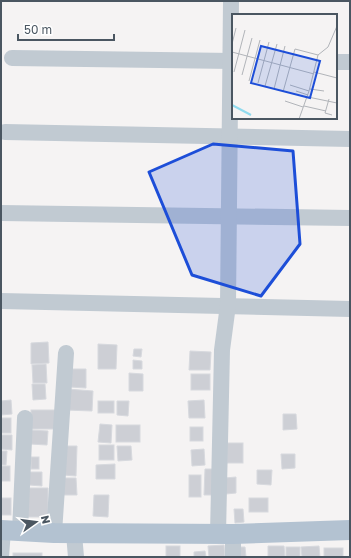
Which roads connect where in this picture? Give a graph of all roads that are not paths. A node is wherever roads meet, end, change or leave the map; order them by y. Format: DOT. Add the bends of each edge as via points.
graph roads {
  1 [pos="231,1"];
  2 [pos="12,58"];
  3 [pos="232,60"];
  4 [pos="337,62"];
  5 [pos="350,62"];
  6 [pos="6,132"];
  7 [pos="230,137"];
  8 [pos="350,139"];
  9 [pos="1,213"];
  10 [pos="229,216"];
  11 [pos="350,218"];
  12 [pos="1,301"];
  13 [pos="228,306"];
  14 [pos="350,309"];
  15 [pos="66,353"];
  16 [pos="25,418"];
  17 [pos="8,530"];
  18 [pos="350,530"];
  19 [pos="54,533"];
  20 [pos="74,534"];
  21 [pos="226,534"];
  22 [pos="1,557"];
  23 [pos="76,557"];
  24 [pos="233,557"];
  1 -- 3 [label="street"];
  2 -- 3 [label="street"];
  3 -- 7 [label="street"];
  4 -- 5 [label="street"];
  6 -- 7 [label="street"];
  7 -- 8 [label="street"];
  7 -- 10 [label="street"];
  9 -- 10 [label="street"];
  10 -- 11 [label="street"];
  10 -- 13 [label="street"];
  12 -- 13 [label="street"];
  13 -- 14 [label="street"];
  13 -- 21 [label="street" via="222,350"];
  15 -- 19 [label="street"];
  16 -- 17 [label="street"];
  17 -- 19 [label="main road"];
  17 -- 22 [label="street"];
  18 -- 21 [label="main road"];
  19 -- 20 [label="main road"];
  20 -- 21 [label="main road"];
  20 -- 23 [label="street"];
  21 -- 24 [label="street"];
}
